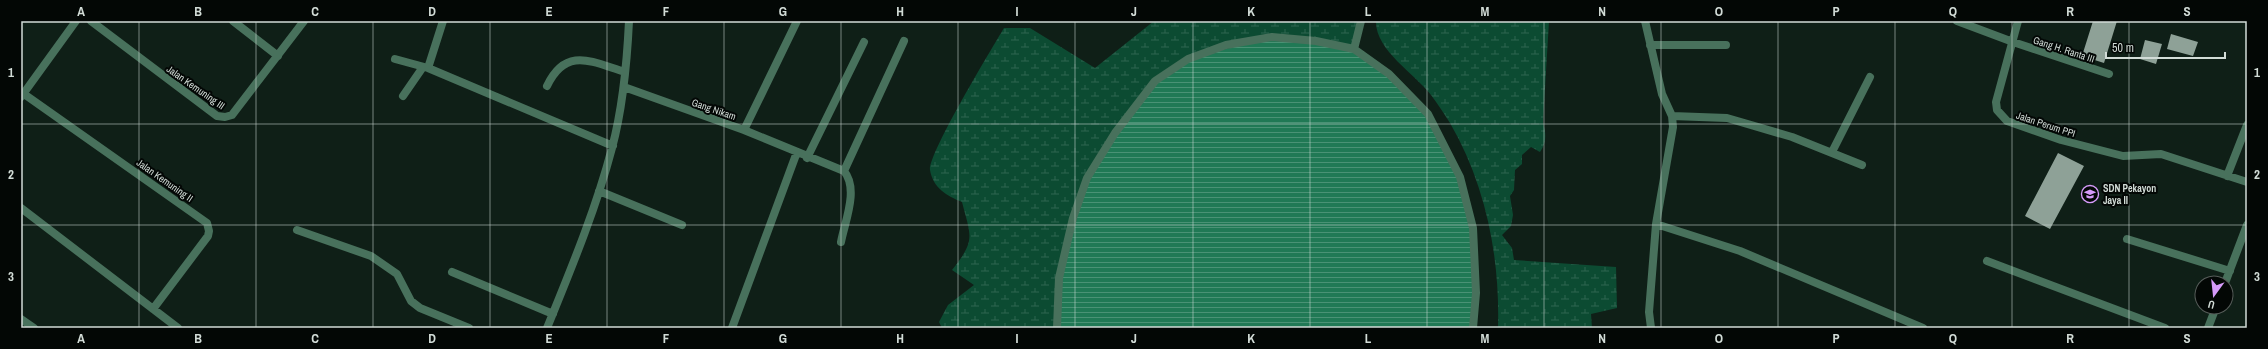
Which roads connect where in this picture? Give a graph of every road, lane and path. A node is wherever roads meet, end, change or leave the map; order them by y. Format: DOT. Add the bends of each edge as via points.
graph roads {
  1 [pos="76,21"];
  2 [pos="91,21"];
  3 [pos="234,21"];
  4 [pos="304,21"];
  5 [pos="443,21"];
  6 [pos="629,21"];
  7 [pos="797,21"];
  8 [pos="1361,21"];
  9 [pos="1645,21"];
  10 [pos="1957,21"];
  11 [pos="2018,21"];
  12 [pos="904,41"];
  13 [pos="864,42"];
  14 [pos="2013,42"];
  15 [pos="1650,44"];
  16 [pos="1726,45"];
  17 [pos="1354,49"];
  18 [pos="278,56"];
  19 [pos="395,59"];
  20 [pos="426,68"];
  21 [pos="625,72"];
  22 [pos="2109,74"];
  23 [pos="1870,78"];
  24 [pos="547,86"];
  25 [pos="624,87"];
  26 [pos="23,96"];
  27 [pos="403,96"];
  28 [pos="1672,116"];
  29 [pos="2247,125"];
  30 [pos="744,130"];
  31 [pos="613,146"];
  32 [pos="797,152"];
  33 [pos="1832,152"];
  34 [pos="807,158"];
  35 [pos="1862,165"];
  36 [pos="844,171"];
  37 [pos="2227,176"];
  38 [pos="2247,182"];
  39 [pos="599,190"];
  40 [pos="21,208"];
  41 [pos="1656,224"];
  42 [pos="682,225"];
  43 [pos="2247,225"];
  44 [pos="297,230"];
  45 [pos="2128,238"];
  46 [pos="841,242"];
  47 [pos="1987,261"];
  48 [pos="2230,271"];
  49 [pos="452,272"];
  50 [pos="2228,275"];
  51 [pos="153,309"];
  52 [pos="553,314"];
  53 [pos="2213,315"];
  54 [pos="21,319"];
  55 [pos="34,328"];
  56 [pos="178,328"];
  57 [pos="469,328"];
  58 [pos="548,328"];
  59 [pos="732,328"];
  60 [pos="1057,328"];
  61 [pos="1473,328"];
  62 [pos="1651,328"];
  63 [pos="1923,328"];
  64 [pos="2165,328"];
  65 [pos="2208,328"];
  1 -- 26 [label="street"];
  2 -- 18 [label="street, Jalan Kemuning III" via="189,96 221,117 232,115"];
  3 -- 18 [label="street"];
  4 -- 18 [label="street, Jalan Kemuning III"];
  5 -- 20 [label="street"];
  6 -- 21 [label="street"];
  7 -- 30 [label="street"];
  8 -- 17 [label="street"];
  9 -- 15 [label="street"];
  10 -- 14 [label="street, Gang H. Ranta III"];
  11 -- 14 [label="street, Jalan Perum PPI"];
  12 -- 36 [label="street"];
  13 -- 34 [label="street"];
  14 -- 22 [label="street, Gang H. Ranta III"];
  14 -- 37 [label="street, Jalan Perum PPI" via="1996,102 1997,110 2007,121 2109,154 2161,154"];
  15 -- 16 [label="street"];
  15 -- 28 [label="street" via="1662,94"];
  17 -- 60 [label="street" via="1316,41 1267,38 1226,45 1188,59 1155,81 1115,133 1087,178 1073,218 1059,278"];
  17 -- 61 [label="street" via="1389,74 1428,114 1460,177 1473,228 1476,293"];
  19 -- 20 [label="street"];
  20 -- 27 [label="street"];
  20 -- 31 [label="street"];
  21 -- 24 [label="street" via="578,59 558,68"];
  21 -- 25 [label="street"];
  23 -- 33 [label="street"];
  25 -- 30 [label="street, Gang Nikam"];
  25 -- 31 [label="street"];
  26 -- 51 [label="street, Jalan Kemuning II" via="207,223 208,236"];
  28 -- 33 [label="street" via="1727,118"];
  28 -- 41 [label="street" via="1672,139"];
  29 -- 37 [label="street"];
  30 -- 32 [label="street, Gang Nikam"];
  31 -- 39 [label="street"];
  32 -- 34 [label="street, Gang Nikam"];
  32 -- 59 [label="street"];
  33 -- 35 [label="street"];
  34 -- 36 [label="street, Gang Nikam"];
  36 -- 46 [label="street" via="851,183"];
  37 -- 38 [label="street"];
  39 -- 42 [label="street"];
  39 -- 52 [label="street"];
  40 -- 51 [label="street"];
  41 -- 62 [label="street" via="1650,305"];
  41 -- 63 [label="street" via="1740,252"];
  43 -- 48 [label="street"];
  44 -- 57 [label="street" via="371,256 397,274 411,302"];
  45 -- 48 [label="street"];
  47 -- 64 [label="street"];
  48 -- 50 [label="street"];
  49 -- 52 [label="street"];
  51 -- 56 [label="street"];
  52 -- 58 [label="street"];
  53 -- 65 [label="street"];
  54 -- 55 [label="street"];
}
